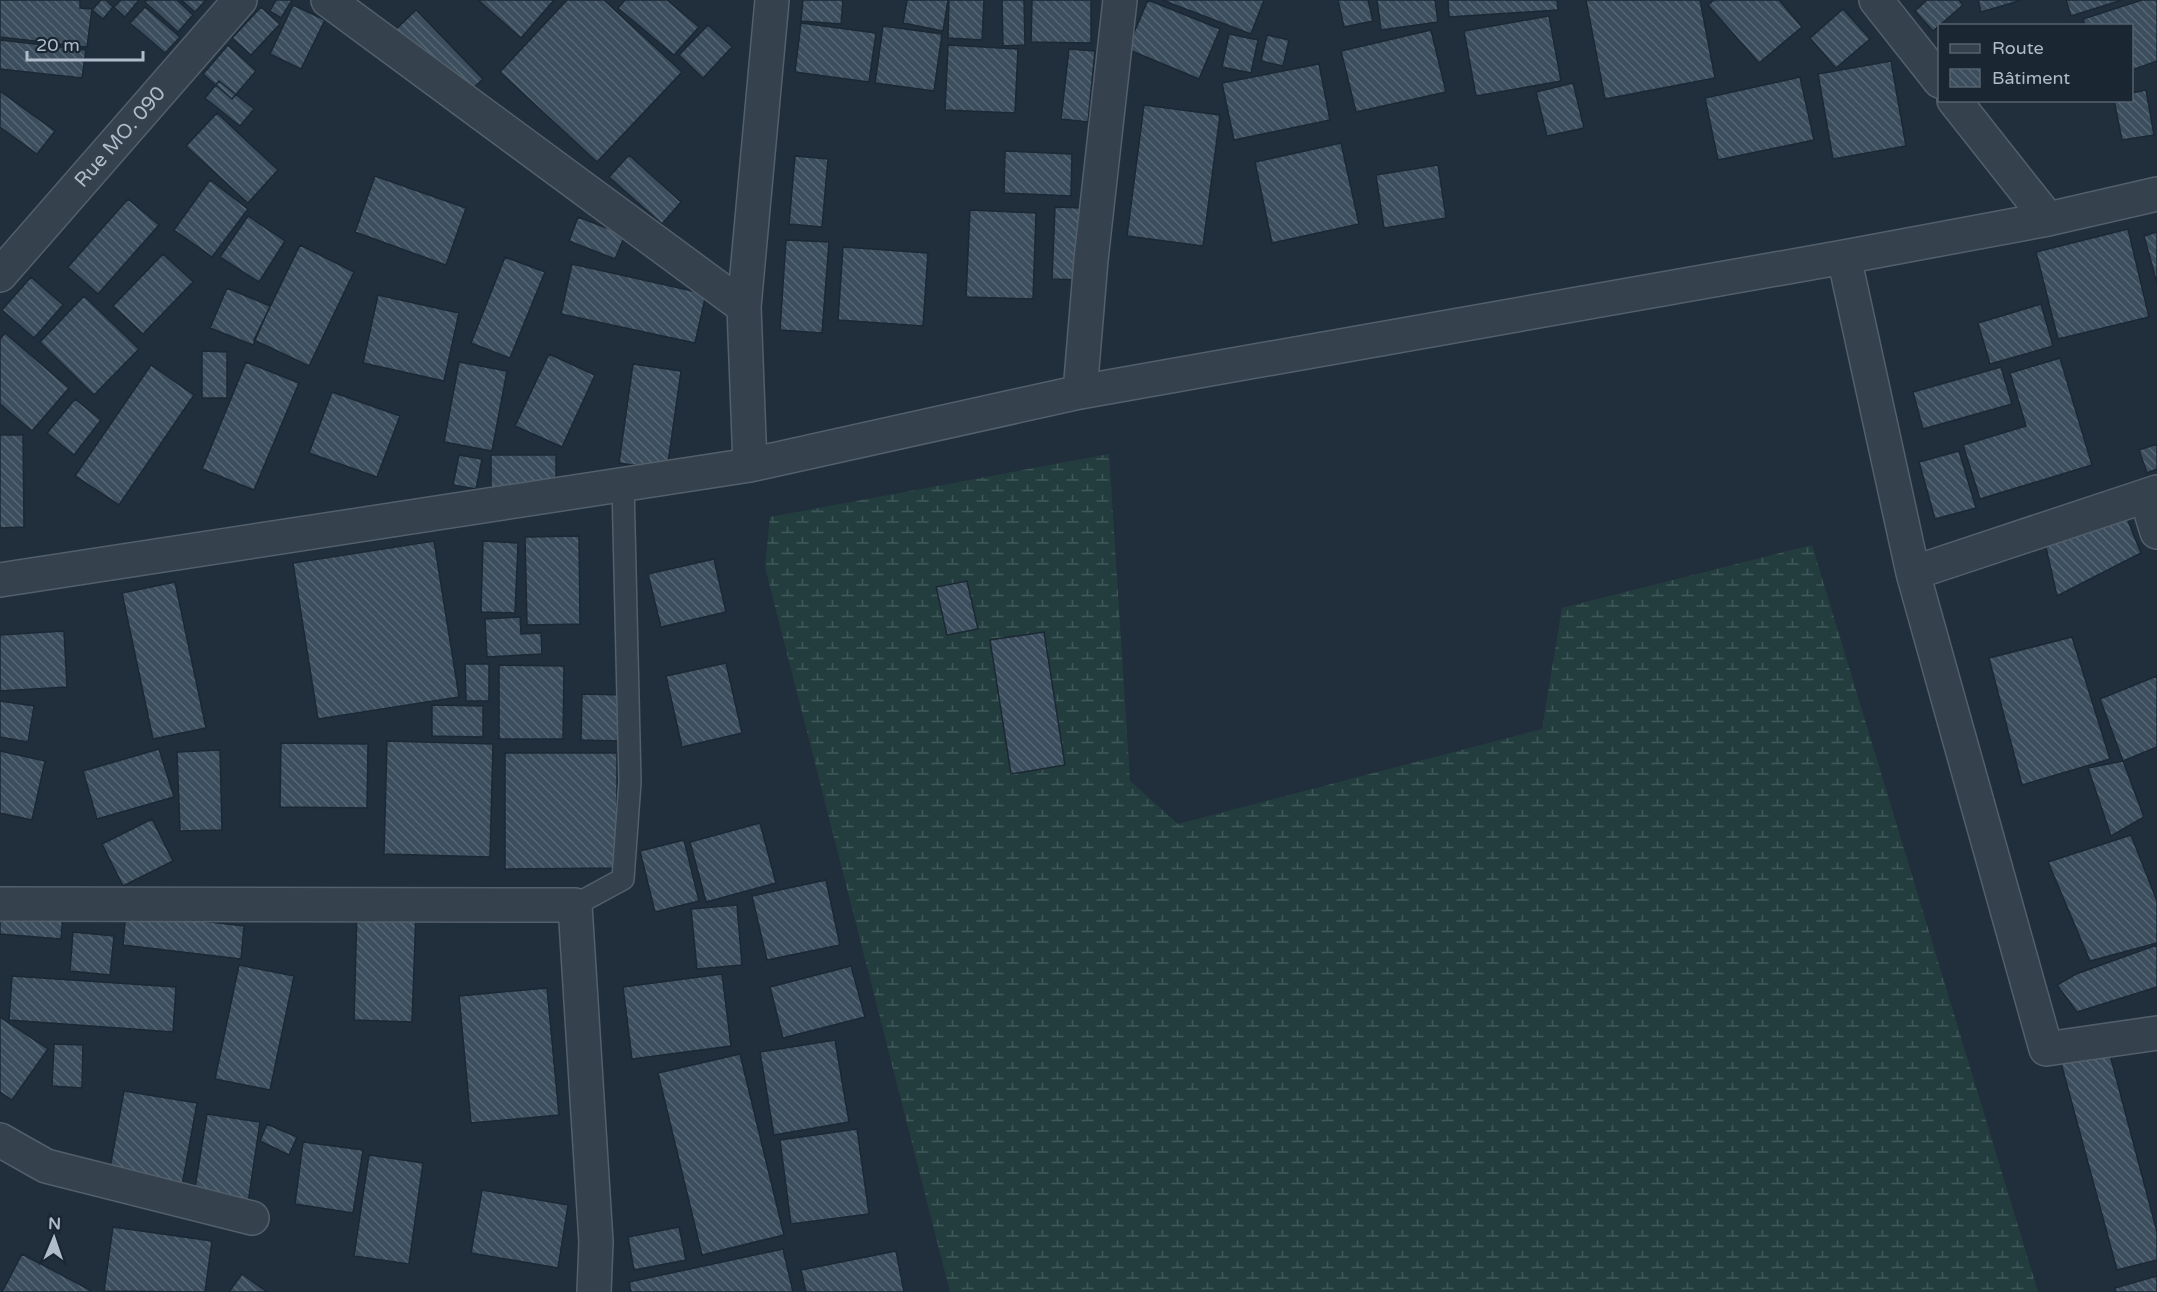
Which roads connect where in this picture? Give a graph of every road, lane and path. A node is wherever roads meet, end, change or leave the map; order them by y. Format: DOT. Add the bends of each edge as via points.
graph roads {
  1 [pos="240,0"];
  2 [pos="328,0"];
  3 [pos="772,0"];
  4 [pos="1120,0"];
  5 [pos="1876,0"];
  6 [pos="1938,78"];
  7 [pos="1956,102"];
  8 [pos="2157,194"];
  9 [pos="2048,219"];
  10 [pos="1844,257"];
  11 [pos="0,275"];
  12 [pos="744,307"];
  13 [pos="1080,392"];
  14 [pos="750,465"];
  15 [pos="623,485"];
  16 [pos="2151,494"];
  17 [pos="2157,532"];
  18 [pos="1913,573"];
  19 [pos="0,580"];
  20 [pos="0,904"];
  21 [pos="575,905"];
  22 [pos="2157,1032"];
  23 [pos="0,1140"];
  24 [pos="252,1218"];
  25 [pos="594,1292"];
  1 -- 11 [label="street, Rue MO. 090"];
  2 -- 12 [label="street"];
  3 -- 12 [label="street"];
  4 -- 13 [label="street"];
  5 -- 6 [label="street"];
  7 -- 9 [label="street"];
  8 -- 9 [label="street"];
  9 -- 10 [label="street"];
  10 -- 13 [label="street"];
  10 -- 18 [label="street"];
  12 -- 14 [label="street"];
  13 -- 14 [label="street"];
  14 -- 15 [label="street"];
  15 -- 19 [label="street"];
  15 -- 21 [label="lane" via="630,782 623,879"];
  16 -- 17 [label="street"];
  16 -- 18 [label="street"];
  18 -- 22 [label="street" via="2046,1048"];
  20 -- 21 [label="street"];
  21 -- 25 [label="street" via="596,1242"];
  23 -- 24 [label="street" via="46,1166"];
}
